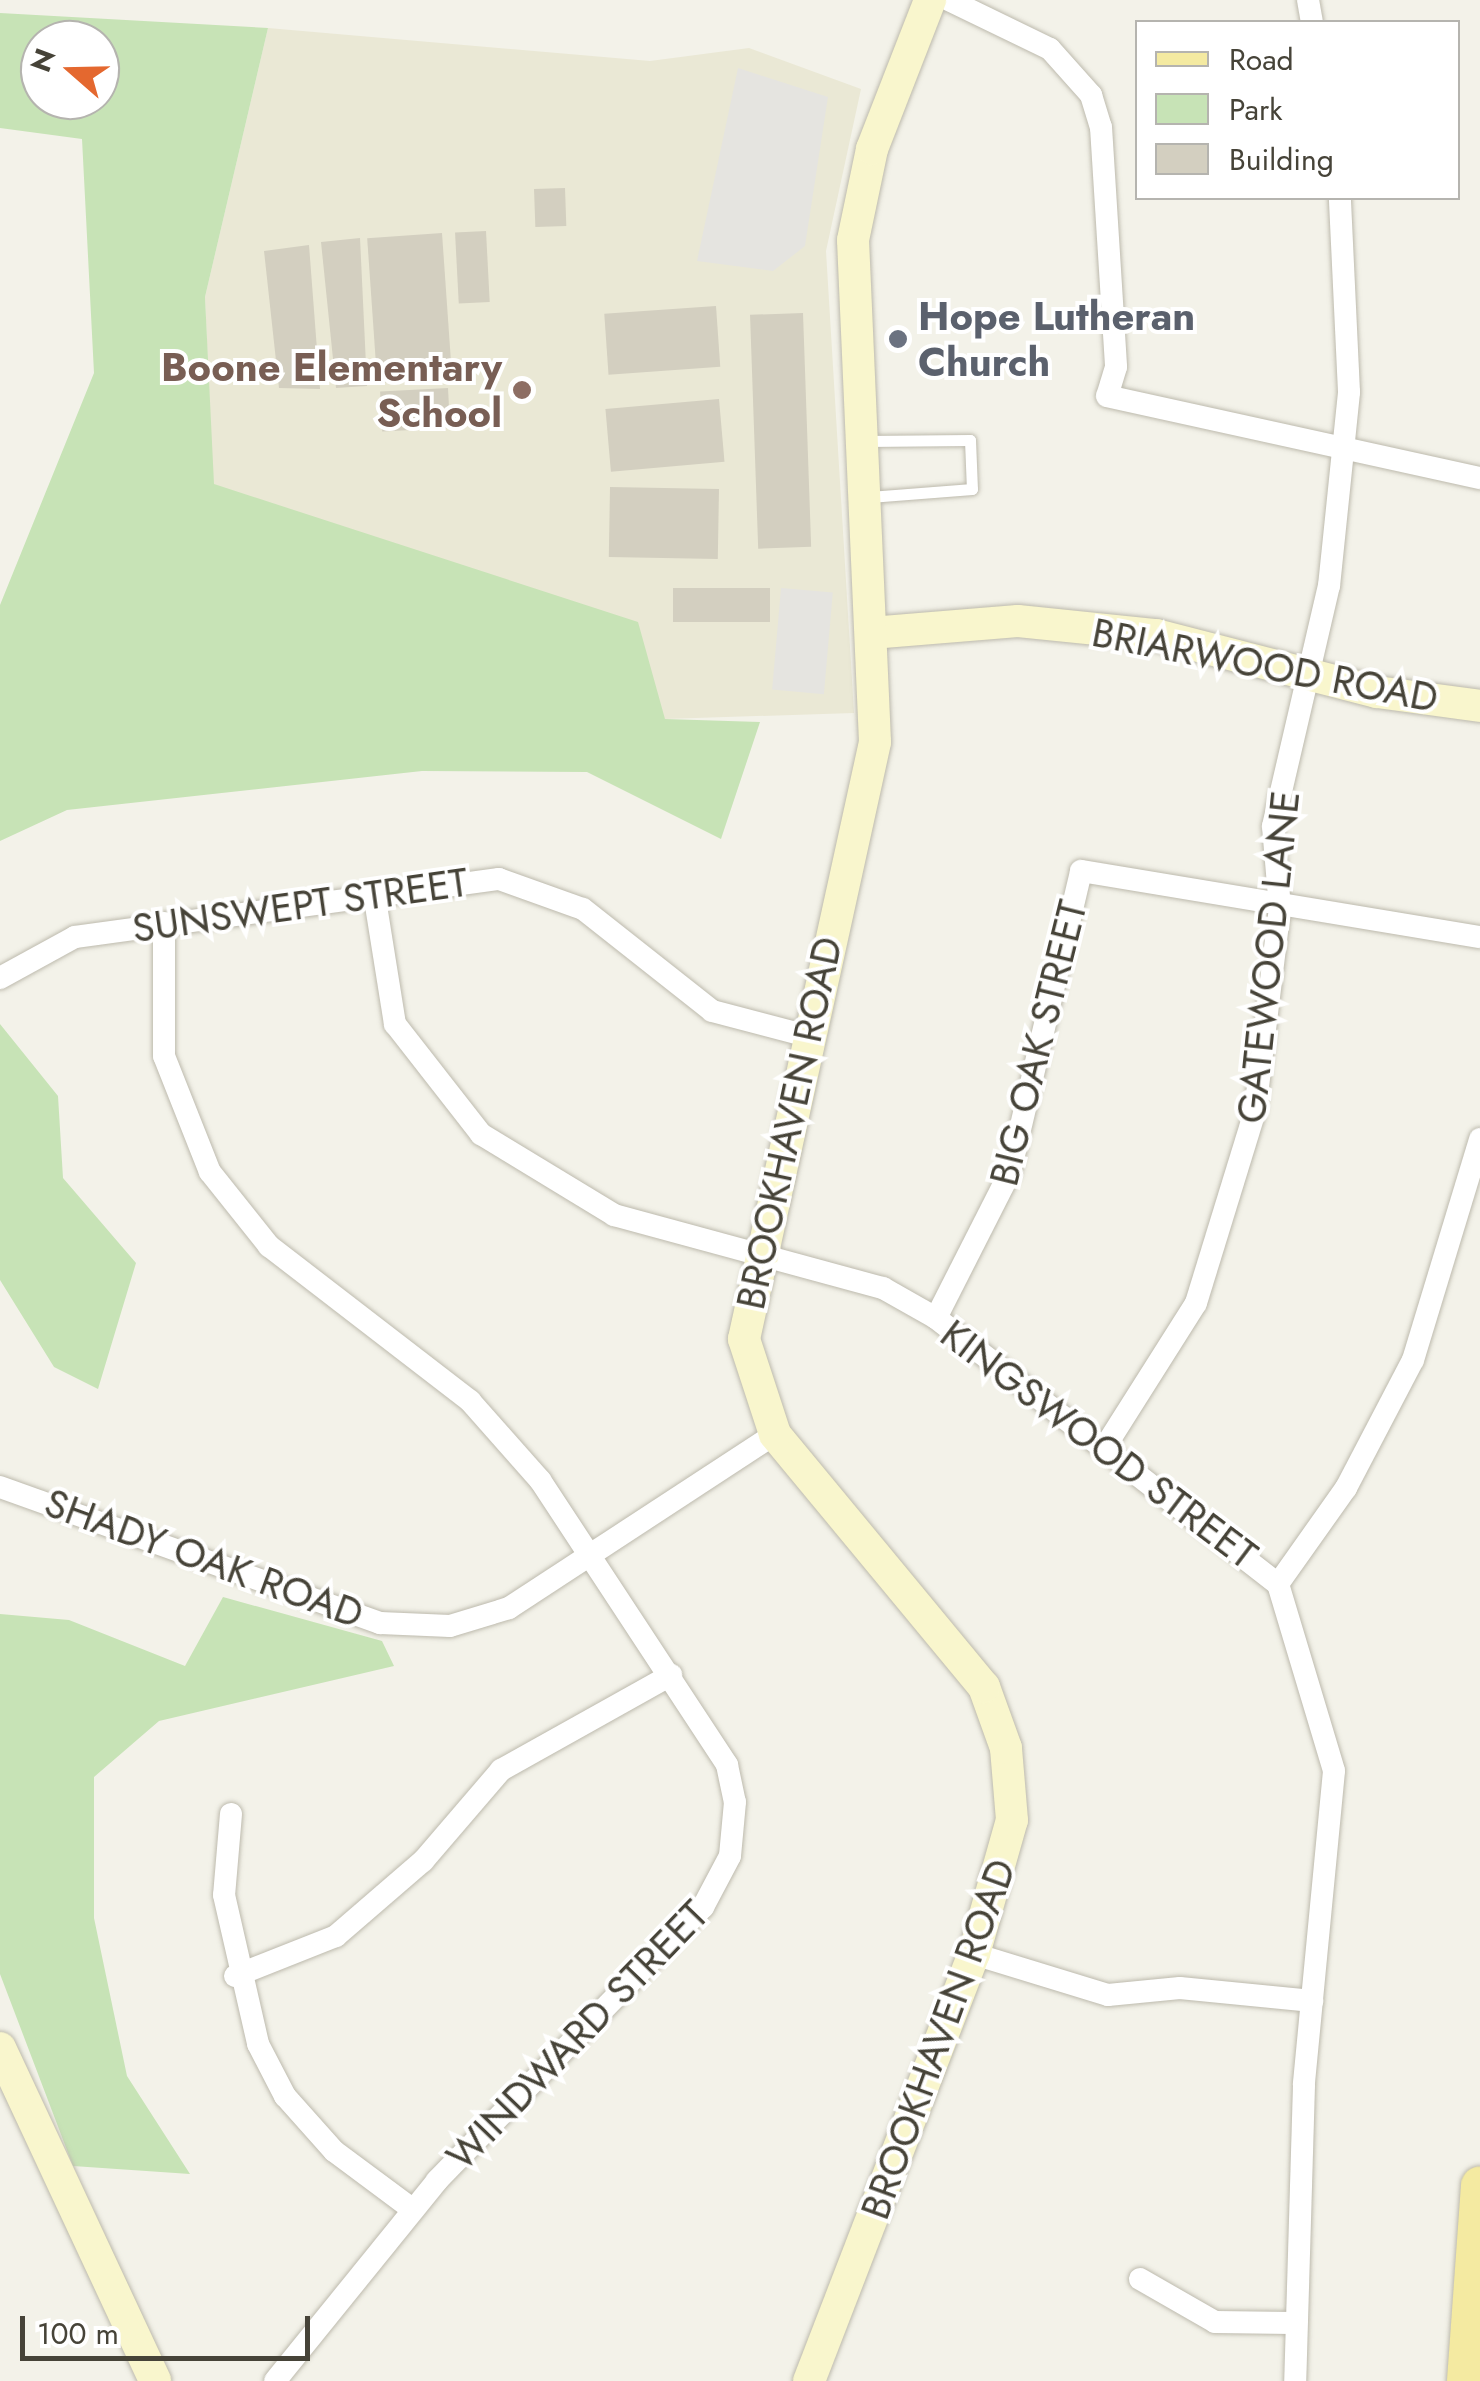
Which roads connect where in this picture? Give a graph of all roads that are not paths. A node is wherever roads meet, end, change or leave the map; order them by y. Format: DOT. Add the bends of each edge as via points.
graph roads {
  1 [pos="930,0"];
  2 [pos="949,0"];
  3 [pos="1340,200"];
  4 [pos="862,442"];
  5 [pos="1343,451"];
  6 [pos="1480,478"];
  7 [pos="865,498"];
  8 [pos="871,633"];
  9 [pos="1313,677"];
  10 [pos="1480,706"];
  11 [pos="374,893"];
  12 [pos="1280,908"];
  13 [pos="164,922"];
  14 [pos="1480,937"];
  15 [pos="0,978"];
  16 [pos="808,1036"];
  17 [pos="1480,1139"];
  18 [pos="756,1255"];
  19 [pos="936,1318"];
  20 [pos="775,1434"];
  21 [pos="1105,1447"];
  22 [pos="0,1487"];
  23 [pos="592,1554"];
  24 [pos="1278,1584"];
  25 [pos="671,1676"];
  26 [pos="231,1814"];
  27 [pos="974,1954"];
  28 [pos="236,1976"];
  29 [pos="1312,2001"];
  30 [pos="0,2048"];
  31 [pos="1480,2186"];
  32 [pos="412,2209"];
  33 [pos="1140,2279"];
  34 [pos="1292,2324"];
  35 [pos="155,2381"];
  36 [pos="275,2381"];
  37 [pos="810,2381"];
  38 [pos="1295,2381"];
  39 [pos="1466,2381"];
  1 -- 4 [label="street, BROOKHAVEN ROAD" via="872,150 854,240"];
  2 -- 5 [label="street" via="1050,49 1091,95 1101,127 1116,367 1107,396"];
  3 -- 5 [label="street, GATEWOOD LANE" via="1350,281"];
  4 -- 7 [label="street, BROOKHAVEN ROAD"];
  4 -- 7 [label="lane" via="970,440 972,489"];
  5 -- 6 [label="street"];
  5 -- 9 [label="street, GATEWOOD LANE"];
  7 -- 8 [label="street, BROOKHAVEN ROAD"];
  8 -- 9 [label="street, BRIARWOOD ROAD" via="1018,621 1156,635"];
  8 -- 16 [label="street, BROOKHAVEN ROAD" via="875,742"];
  9 -- 10 [label="street, BRIARWOOD ROAD"];
  9 -- 12 [label="street, GATEWOOD LANE" via="1273,826"];
  11 -- 13 [label="street, SUNSWEPT STREET"];
  11 -- 16 [label="street, SUNSWEPT STREET" via="473,878 540,887 712,1011"];
  11 -- 18 [label="street, KINGSWOOD STREET" via="395,1024 480,1134 614,1215"];
  12 -- 14 [label="street"];
  12 -- 19 [label="street, BIG OAK STREET" via="1081,872 1010,1172"];
  12 -- 21 [label="street, GATEWOOD LANE" via="1255,1111 1230,1208 1196,1304"];
  13 -- 15 [label="street, SUNSWEPT STREET" via="57,942"];
  13 -- 23 [label="street, WINDWARD STREET" via="164,1056 188,1130 227,1198 292,1268 470,1401"];
  16 -- 18 [label="street, BROOKHAVEN ROAD"];
  17 -- 24 [label="street" via="1412,1360 1346,1488"];
  18 -- 19 [label="street, KINGSWOOD STREET" via="883,1288"];
  18 -- 20 [label="street, BROOKHAVEN ROAD" via="744,1339"];
  19 -- 21 [label="street, KINGSWOOD STREET"];
  20 -- 23 [label="street, SHADY OAK ROAD"];
  20 -- 27 [label="street, BROOKHAVEN ROAD" via="974,1668 993,1706 1012,1820"];
  21 -- 24 [label="street, KINGSWOOD STREET"];
  22 -- 23 [label="street, SHADY OAK ROAD" via="380,1623 450,1626 509,1608"];
  23 -- 25 [label="street, WINDWARD STREET"];
  24 -- 29 [label="street, KINGSWOOD STREET" via="1334,1771"];
  25 -- 28 [label="street" via="500,1770 361,1919"];
  25 -- 32 [label="street, WINDWARD STREET" via="732,1782 726,1869 702,1906"];
  26 -- 28 [label="street" via="224,1895"];
  27 -- 29 [label="street" via="1108,1994 1180,1988"];
  27 -- 37 [label="street, BROOKHAVEN ROAD"];
  28 -- 32 [label="street" via="285,2096 334,2151"];
  29 -- 34 [label="street, KINGSWOOD STREET"];
  30 -- 35 [label="street"];
  31 -- 39 [label="main road"];
  32 -- 36 [label="street, WINDWARD STREET"];
  33 -- 34 [label="street" via="1214,2322"];
  34 -- 38 [label="street, KINGSWOOD STREET"];
}
